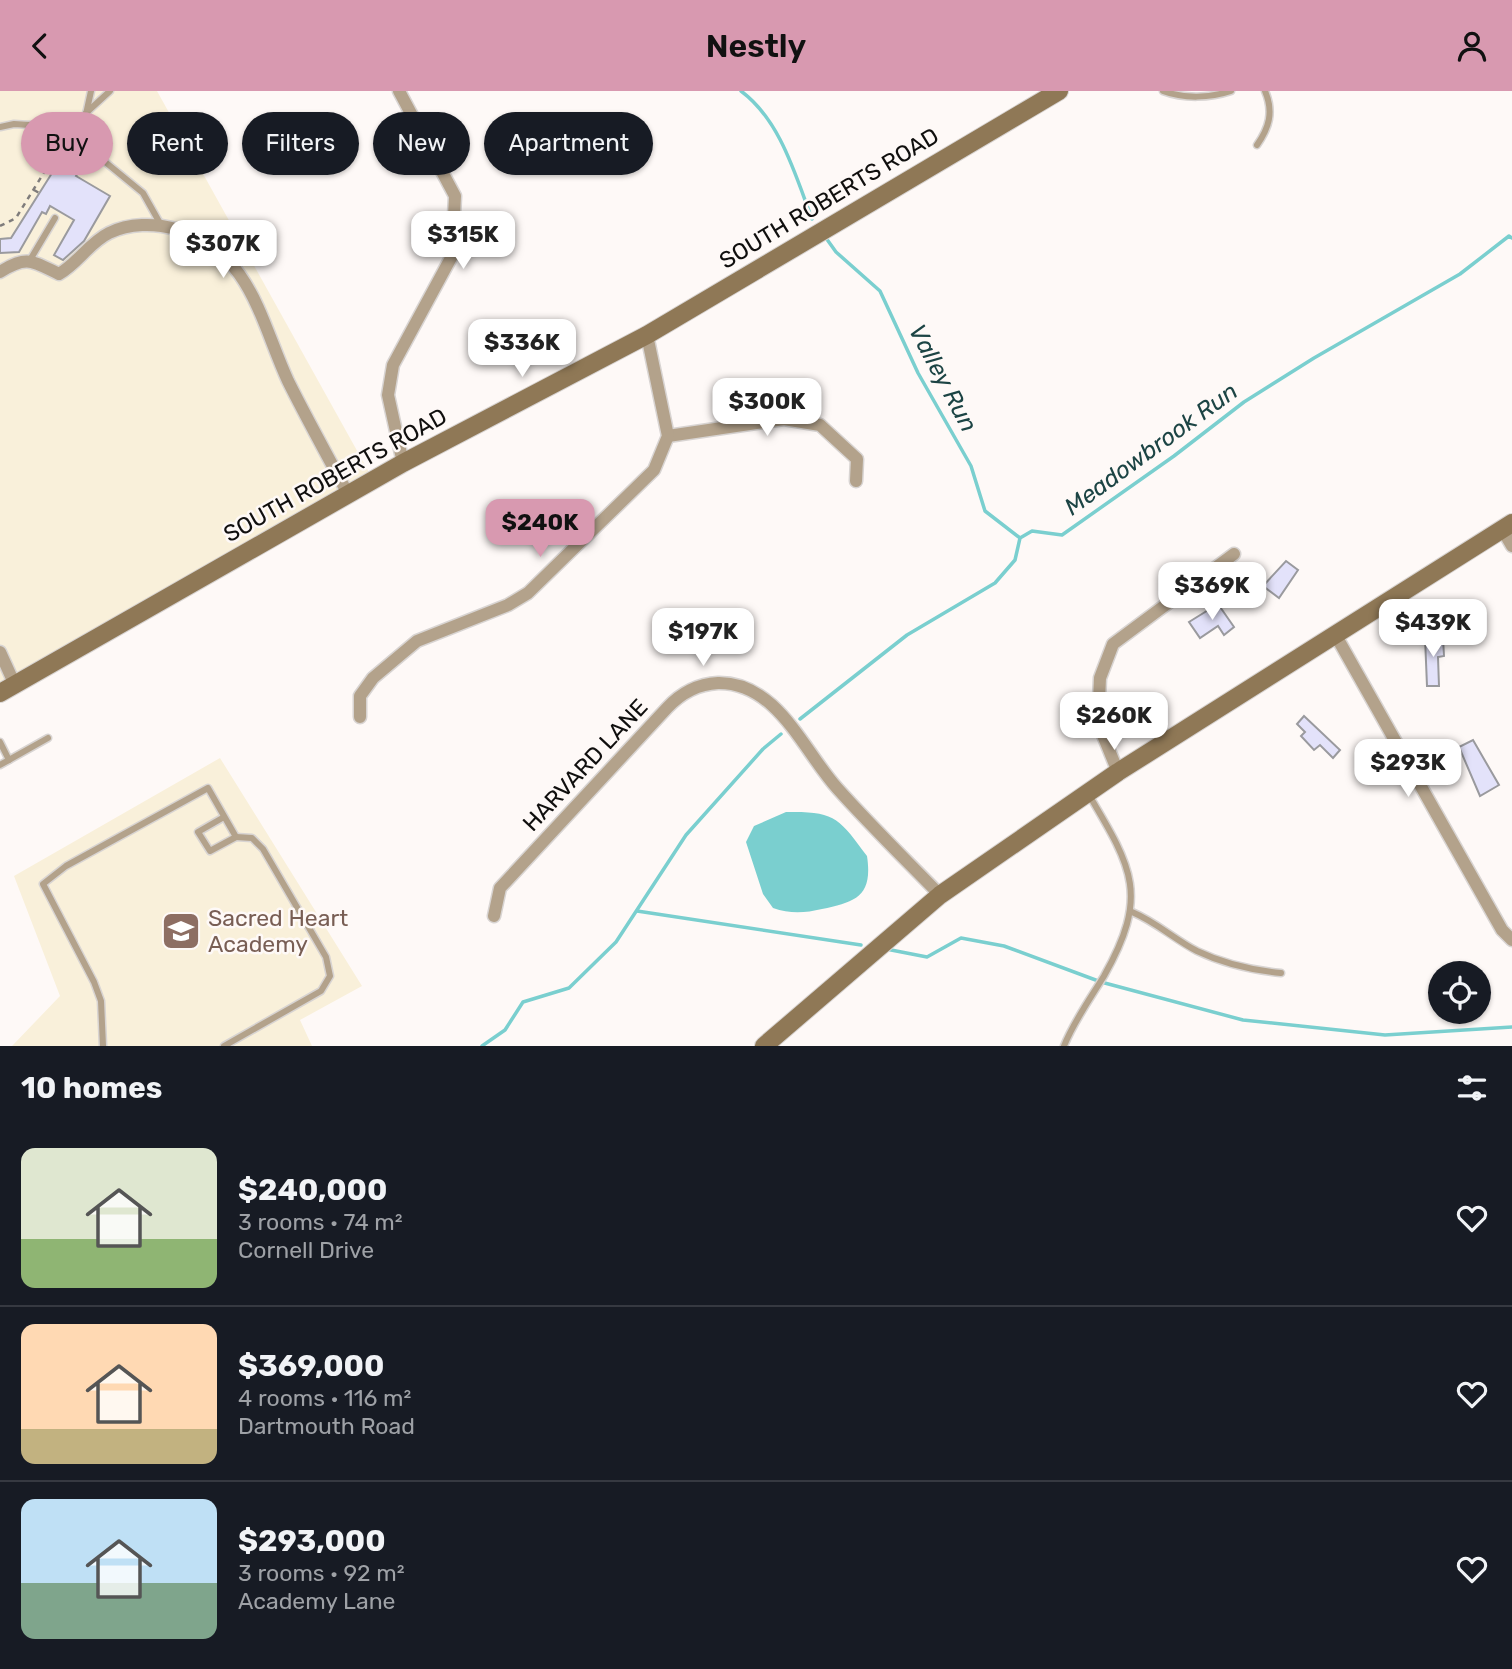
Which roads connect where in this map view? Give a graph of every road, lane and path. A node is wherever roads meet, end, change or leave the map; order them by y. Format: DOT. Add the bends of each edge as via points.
graph roads {
  1 [pos="91,91"];
  2 [pos="110,91"];
  3 [pos="399,91"];
  4 [pos="1059,91"];
  5 [pos="1163,91"];
  6 [pos="1231,91"];
  7 [pos="1265,91"];
  8 [pos="86,112"];
  9 [pos="87,112"];
  10 [pos="21,124"];
  11 [pos="0,127"];
  12 [pos="1257,145"];
  13 [pos="113,169"];
  14 [pos="43,175"];
  15 [pos="34,190"];
  16 [pos="41,194"];
  17 [pos="55,218"];
  18 [pos="161,225"];
  19 [pos="0,226"];
  20 [pos="30,260"];
  21 [pos="0,272"];
  22 [pos="648,335"];
  23 [pos="667,436"];
  24 [pos="403,463"];
  25 [pos="856,481"];
  26 [pos="348,494"];
  27 [pos="1507,526"];
  28 [pos="1512,546"];
  29 [pos="1234,554"];
  30 [pos="1335,634"];
  31 [pos="0,652"];
  32 [pos="8,689"];
  33 [pos="360,717"];
  34 [pos="48,738"];
  35 [pos="0,742"];
  36 [pos="9,760"];
  37 [pos="0,765"];
  38 [pos="1118,772"];
  39 [pos="1088,793"];
  40 [pos="225,817"];
  41 [pos="236,837"];
  42 [pos="940,895"];
  43 [pos="1132,912"];
  44 [pos="494,916"];
  45 [pos="1512,940"];
  46 [pos="1281,973"];
  47 [pos="103,1046"];
  48 [pos="224,1046"];
  49 [pos="764,1046"];
  50 [pos="1064,1046"];
  1 -- 8 [label="lane"];
  2 -- 9 [label="lane"];
  3 -- 24 [label="street" via="455,196 452,256 393,365 388,394"];
  4 -- 22 [label="street, SOUTH ROBERTS ROAD"];
  5 -- 6 [label="lane" via="1193,96"];
  7 -- 12 [label="lane" via="1271,115"];
  10 -- 11 [label="lane"];
  13 -- 18 [label="lane" via="143,193"];
  14 -- 15 [label="path"];
  15 -- 16 [label="path"];
  15 -- 19 [label="path" via="16,218"];
  17 -- 20 [label="lane"];
  18 -- 20 [label="street" via="110,233 59,274"];
  18 -- 26 [label="street" via="189,233 223,254 239,272 257,301 290,384"];
  20 -- 21 [label="street" via="19,260"];
  22 -- 23 [label="street"];
  22 -- 24 [label="street, SOUTH ROBERTS ROAD"];
  23 -- 25 [label="street" via="784,419 820,425 857,459"];
  23 -- 33 [label="street" via="654,471 528,593 418,641 373,678 360,696"];
  24 -- 26 [label="street, SOUTH ROBERTS ROAD"];
  26 -- 32 [label="street, SOUTH ROBERTS ROAD"];
  27 -- 28 [label="street"];
  27 -- 30 [label="street"];
  29 -- 38 [label="street" via="1113,644 1100,678 1098,723"];
  30 -- 38 [label="street"];
  30 -- 45 [label="street" via="1502,930"];
  31 -- 32 [label="street"];
  34 -- 36 [label="lane"];
  35 -- 36 [label="lane"];
  36 -- 37 [label="lane"];
  38 -- 39 [label="street"];
  39 -- 42 [label="street"];
  39 -- 43 [label="lane" via="1126,863"];
  40 -- 41 [label="lane"];
  40 -- 41 [label="lane" via="198,832 210,851"];
  40 -- 47 [label="lane" via="208,788 66,866 43,884 94,982 102,1011"];
  41 -- 48 [label="lane" via="252,838 263,849 326,957 330,976 321,991"];
  42 -- 44 [label="street, HARVARD LANE" via="836,787 772,704 746,687 720,683 696,688 667,708 500,888"];
  42 -- 49 [label="street"];
  43 -- 46 [label="lane" via="1196,950 1243,969"];
  43 -- 50 [label="lane" via="1125,935"];
}
